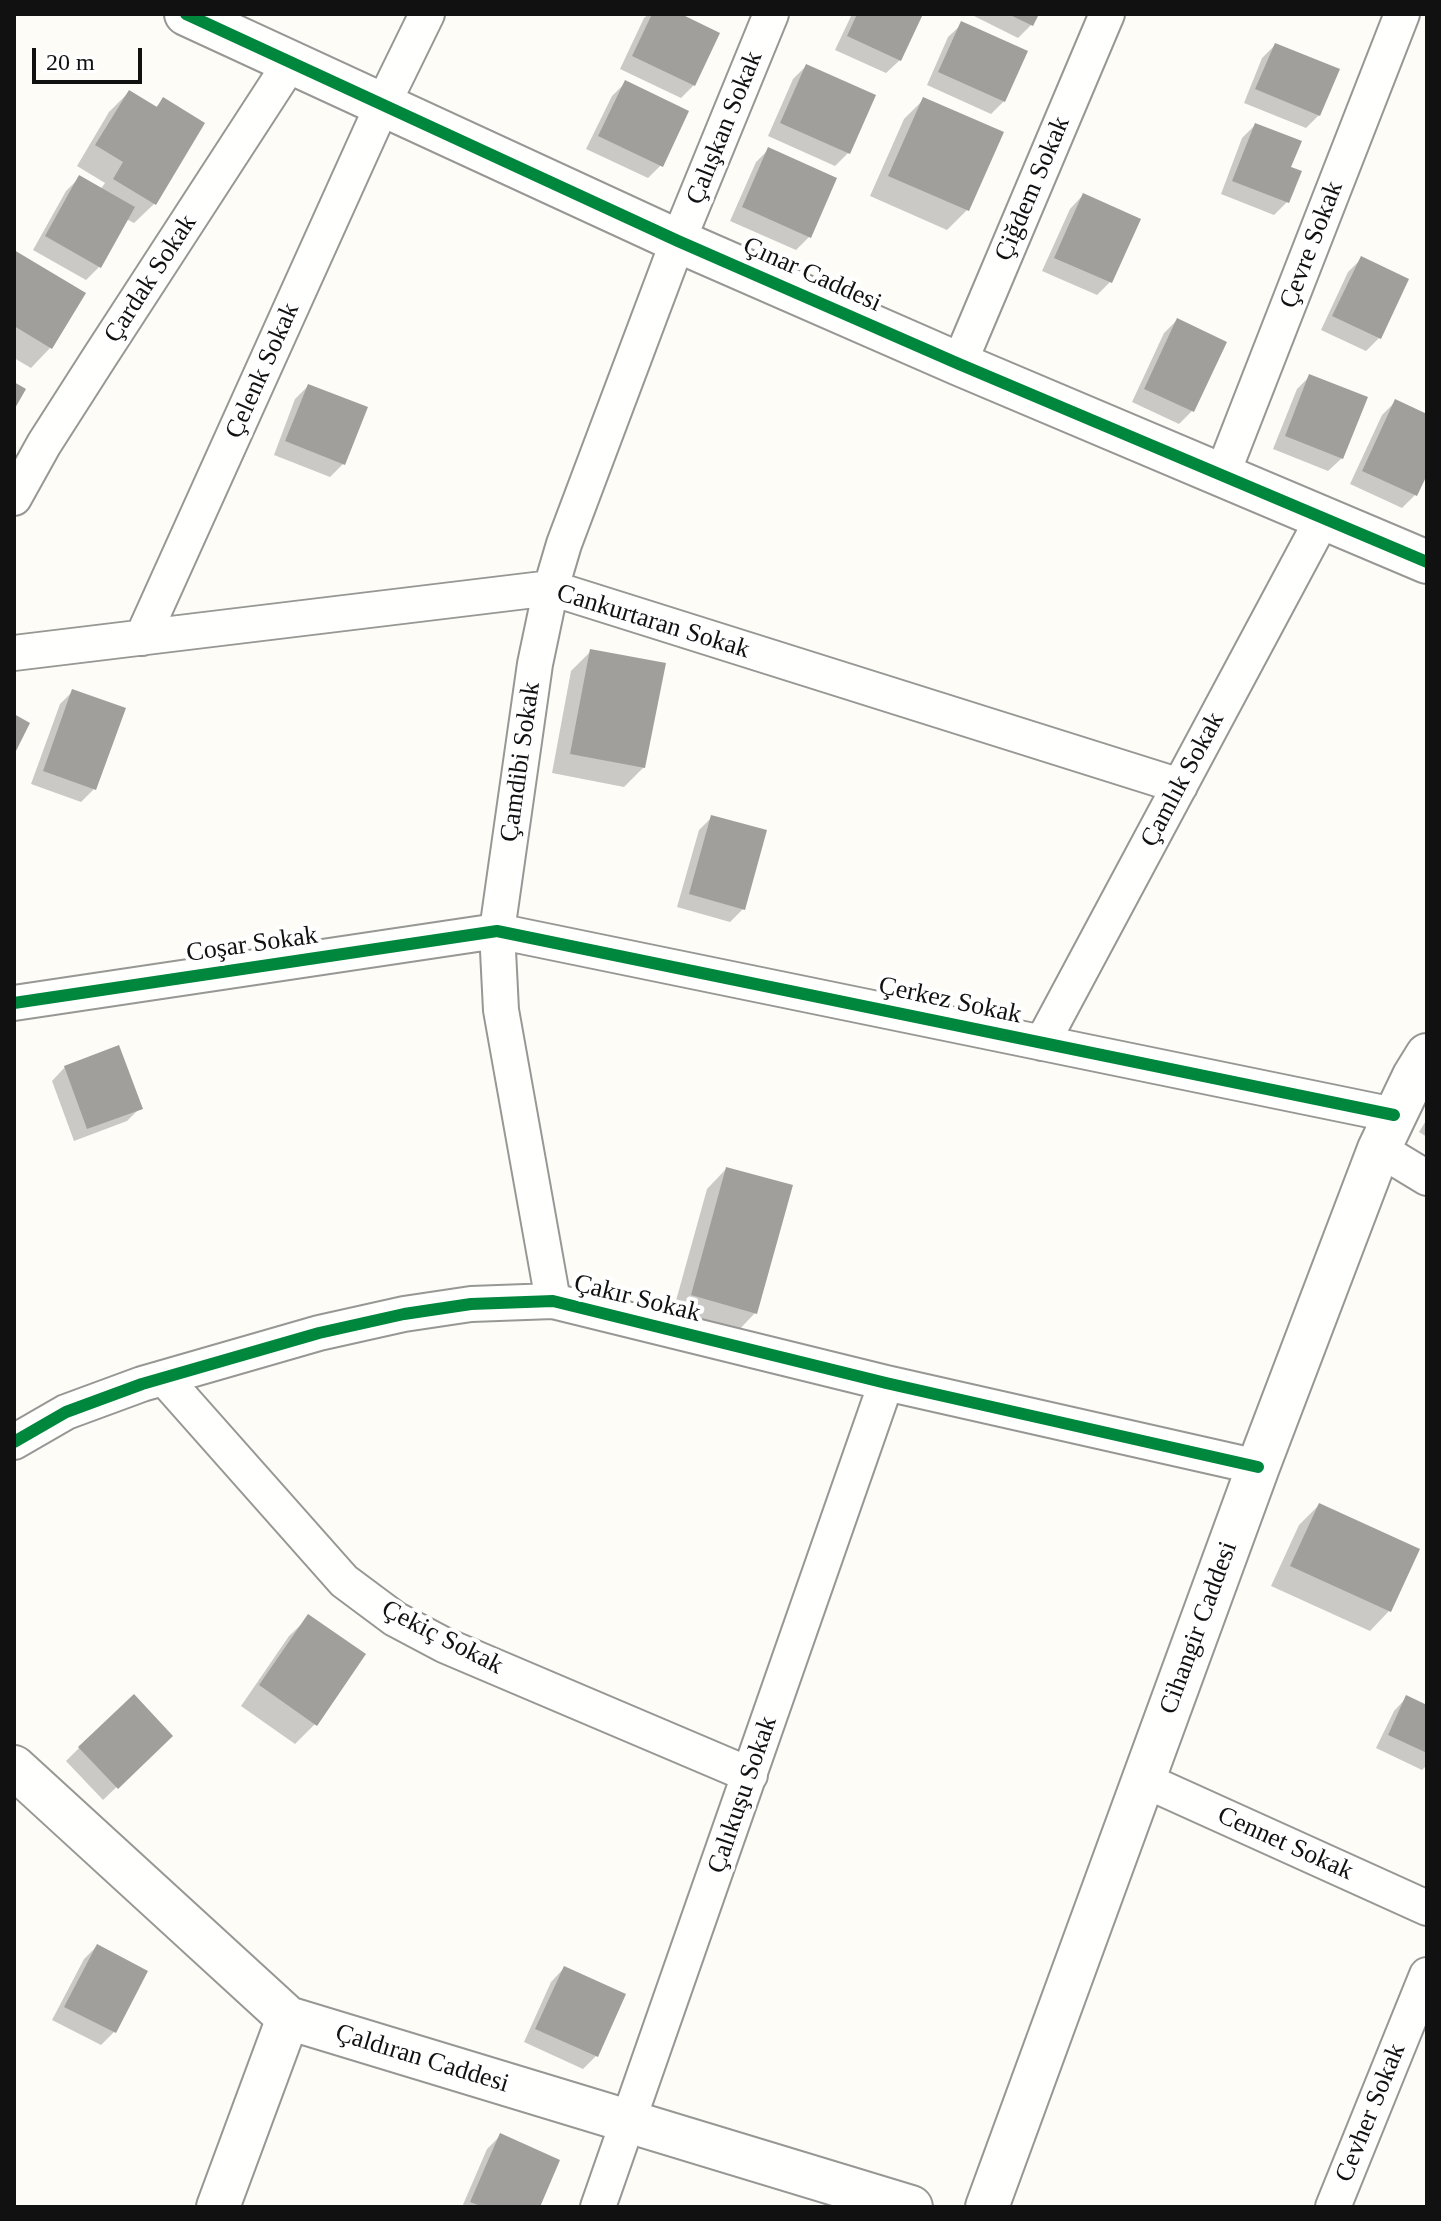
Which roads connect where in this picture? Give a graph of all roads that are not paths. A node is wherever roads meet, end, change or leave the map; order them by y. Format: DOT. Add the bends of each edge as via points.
graph roads {
  1 [pos="186,14"];
  2 [pos="427,14"];
  3 [pos="771,14"];
  4 [pos="1107,14"];
  5 [pos="1402,14"];
  6 [pos="291,62"];
  7 [pos="383,104"];
  8 [pos="678,241"];
  9 [pos="959,364"];
  10 [pos="1222,475"];
  11 [pos="14,498"];
  12 [pos="1323,518"];
  13 [pos="1427,562"];
  14 [pos="551,588"];
  15 [pos="142,638"];
  16 [pos="14,653"];
  17 [pos="1180,786"];
  18 [pos="497,931"];
  19 [pos="14,1003"];
  20 [pos="1042,1043"];
  21 [pos="1427,1055"];
  22 [pos="1386,1132"];
  23 [pos="1427,1178"];
  24 [pos="553,1301"];
  25 [pos="164,1378"];
  26 [pos="886,1383"];
  27 [pos="14,1442"];
  28 [pos="1258,1467"];
  29 [pos="14,1767"];
  30 [pos="750,1775"];
  31 [pos="1144,1780"];
  32 [pos="1427,1908"];
  33 [pos="1427,1975"];
  34 [pos="288,2018"];
  35 [pos="628,2121"];
  36 [pos="218,2207"];
  37 [pos="598,2207"];
  38 [pos="911,2207"];
  39 [pos="987,2207"];
  40 [pos="1333,2207"];
  1 -- 6 [label="street, Çınar Caddesi"];
  2 -- 7 [label="street, Çelenk Sokak"];
  3 -- 8 [label="street, Çalışkan Sokak"];
  4 -- 9 [label="street, Çiğdem Sokak"];
  5 -- 10 [label="street, Çevre Sokak"];
  6 -- 7 [label="street, Çınar Caddesi"];
  6 -- 11 [label="street, Çardak Sokak"];
  7 -- 8 [label="street, Çınar Caddesi"];
  7 -- 15 [label="street, Çelenk Sokak"];
  8 -- 9 [label="street, Çınar Caddesi"];
  8 -- 14 [label="street, Çamdibi Sokak"];
  9 -- 10 [label="street, Çınar Caddesi"];
  10 -- 12 [label="street, Çınar Caddesi"];
  12 -- 13 [label="street, Çınar Caddesi"];
  12 -- 17 [label="street, Çamlık Sokak"];
  14 -- 15 [label="street, Cankurtaran Sokak"];
  14 -- 17 [label="street, Cankurtaran Sokak"];
  14 -- 18 [label="street, Çamdibi Sokak"];
  15 -- 16 [label="street, Cankurtaran Sokak"];
  17 -- 20 [label="street, Çamlık Sokak"];
  18 -- 19 [label="street, Coşar Sokak"];
  18 -- 20 [label="street, Çerkez Sokak"];
  18 -- 24 [label="street, Çamdibi Sokak" via="501,1010"];
  20 -- 22 [label="street, Çerkez Sokak"];
  21 -- 22 [label="street, Cihangir Caddesi"];
  22 -- 23 [label="street, Çerkez Sokak"];
  22 -- 28 [label="street, Cihangir Caddesi"];
  24 -- 25 [label="street, Çakır Sokak" via="471,1304 404,1314"];
  24 -- 26 [label="street, Çakır Sokak"];
  25 -- 27 [label="street, Çakır Sokak" via="66,1412"];
  25 -- 30 [label="street, Çekiç Sokak" via="344,1581 395,1619 444,1645"];
  26 -- 28 [label="street, Çakır Sokak"];
  26 -- 30 [label="street, Çalıkuşu Sokak"];
  28 -- 31 [label="street, Cihangir Caddesi"];
  29 -- 34 [label="street, Çaldıran Caddesi"];
  30 -- 35 [label="street, Çalıkuşu Sokak"];
  31 -- 32 [label="street, Cennet Sokak"];
  31 -- 39 [label="street, Cihangir Caddesi"];
  33 -- 40 [label="street, Cevher Sokak"];
  34 -- 35 [label="street, Çaldıran Caddesi"];
  34 -- 36 [label="street"];
  35 -- 37 [label="street, Çalıkuşu Sokak"];
  35 -- 38 [label="street, Çaldıran Caddesi"];
}
